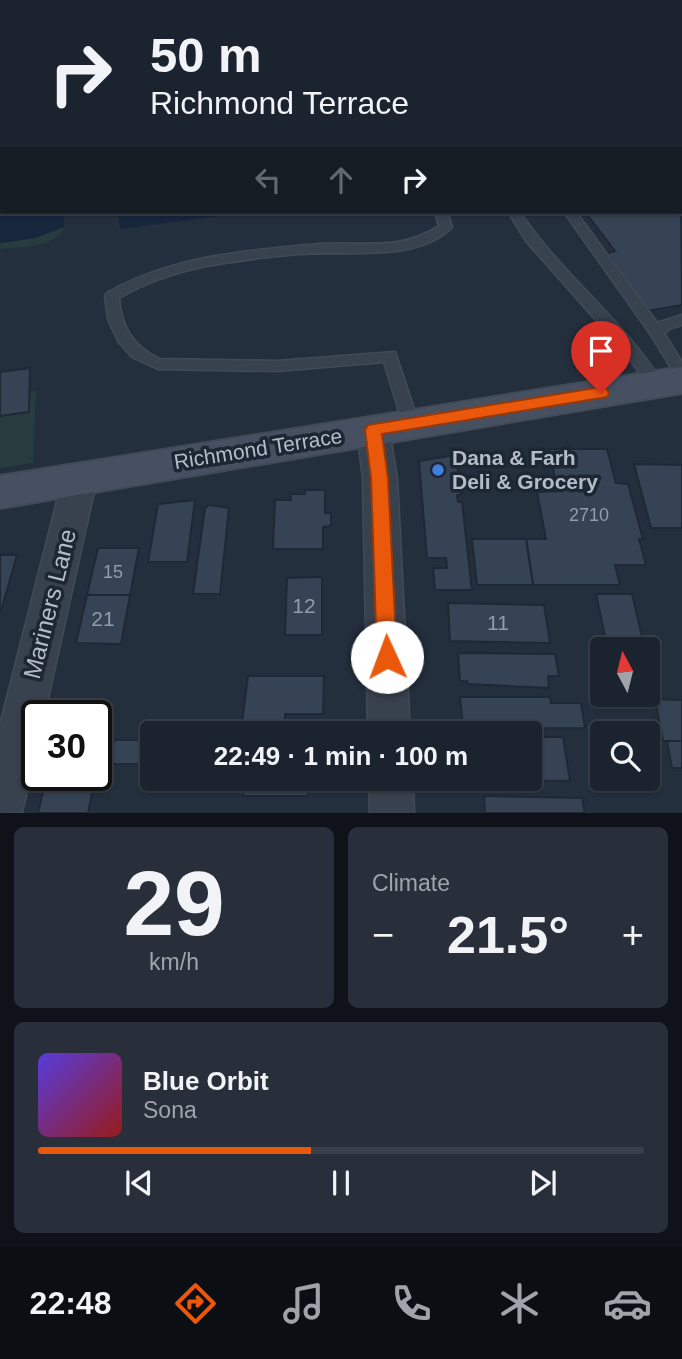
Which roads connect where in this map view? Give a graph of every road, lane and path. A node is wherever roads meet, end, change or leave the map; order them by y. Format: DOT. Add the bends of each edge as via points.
graph roads {
  1 [pos="442,214"];
  2 [pos="515,214"];
  3 [pos="571,214"];
  4 [pos="682,320"];
  5 [pos="656,332"];
  6 [pos="673,379"];
  7 [pos="392,427"];
  8 [pos="80,478"];
  9 [pos="0,492"];
  10 [pos="389,721"];
  11 [pos="391,791"];
  12 [pos="0,812"];
  13 [pos="392,813"];
  1 -- 7 [label="lane" via="446,227 420,243 382,249 323,248 225,261 154,274 112,296 125,343 142,358 158,364 277,366 390,356"];
  2 -- 6 [label="lane" via="531,238 631,350"];
  3 -- 5 [label="lane"];
  4 -- 5 [label="lane"];
  5 -- 6 [label="lane"];
  6 -- 7 [label="main road, Richmond Terrace"];
  7 -- 8 [label="main road, Richmond Terrace"];
  7 -- 10 [label="street" via="380,478"];
  8 -- 9 [label="main road, Richmond Terrace"];
  8 -- 12 [label="street, Mariners Lane"];
  11 -- 13 [label="street"];
}
